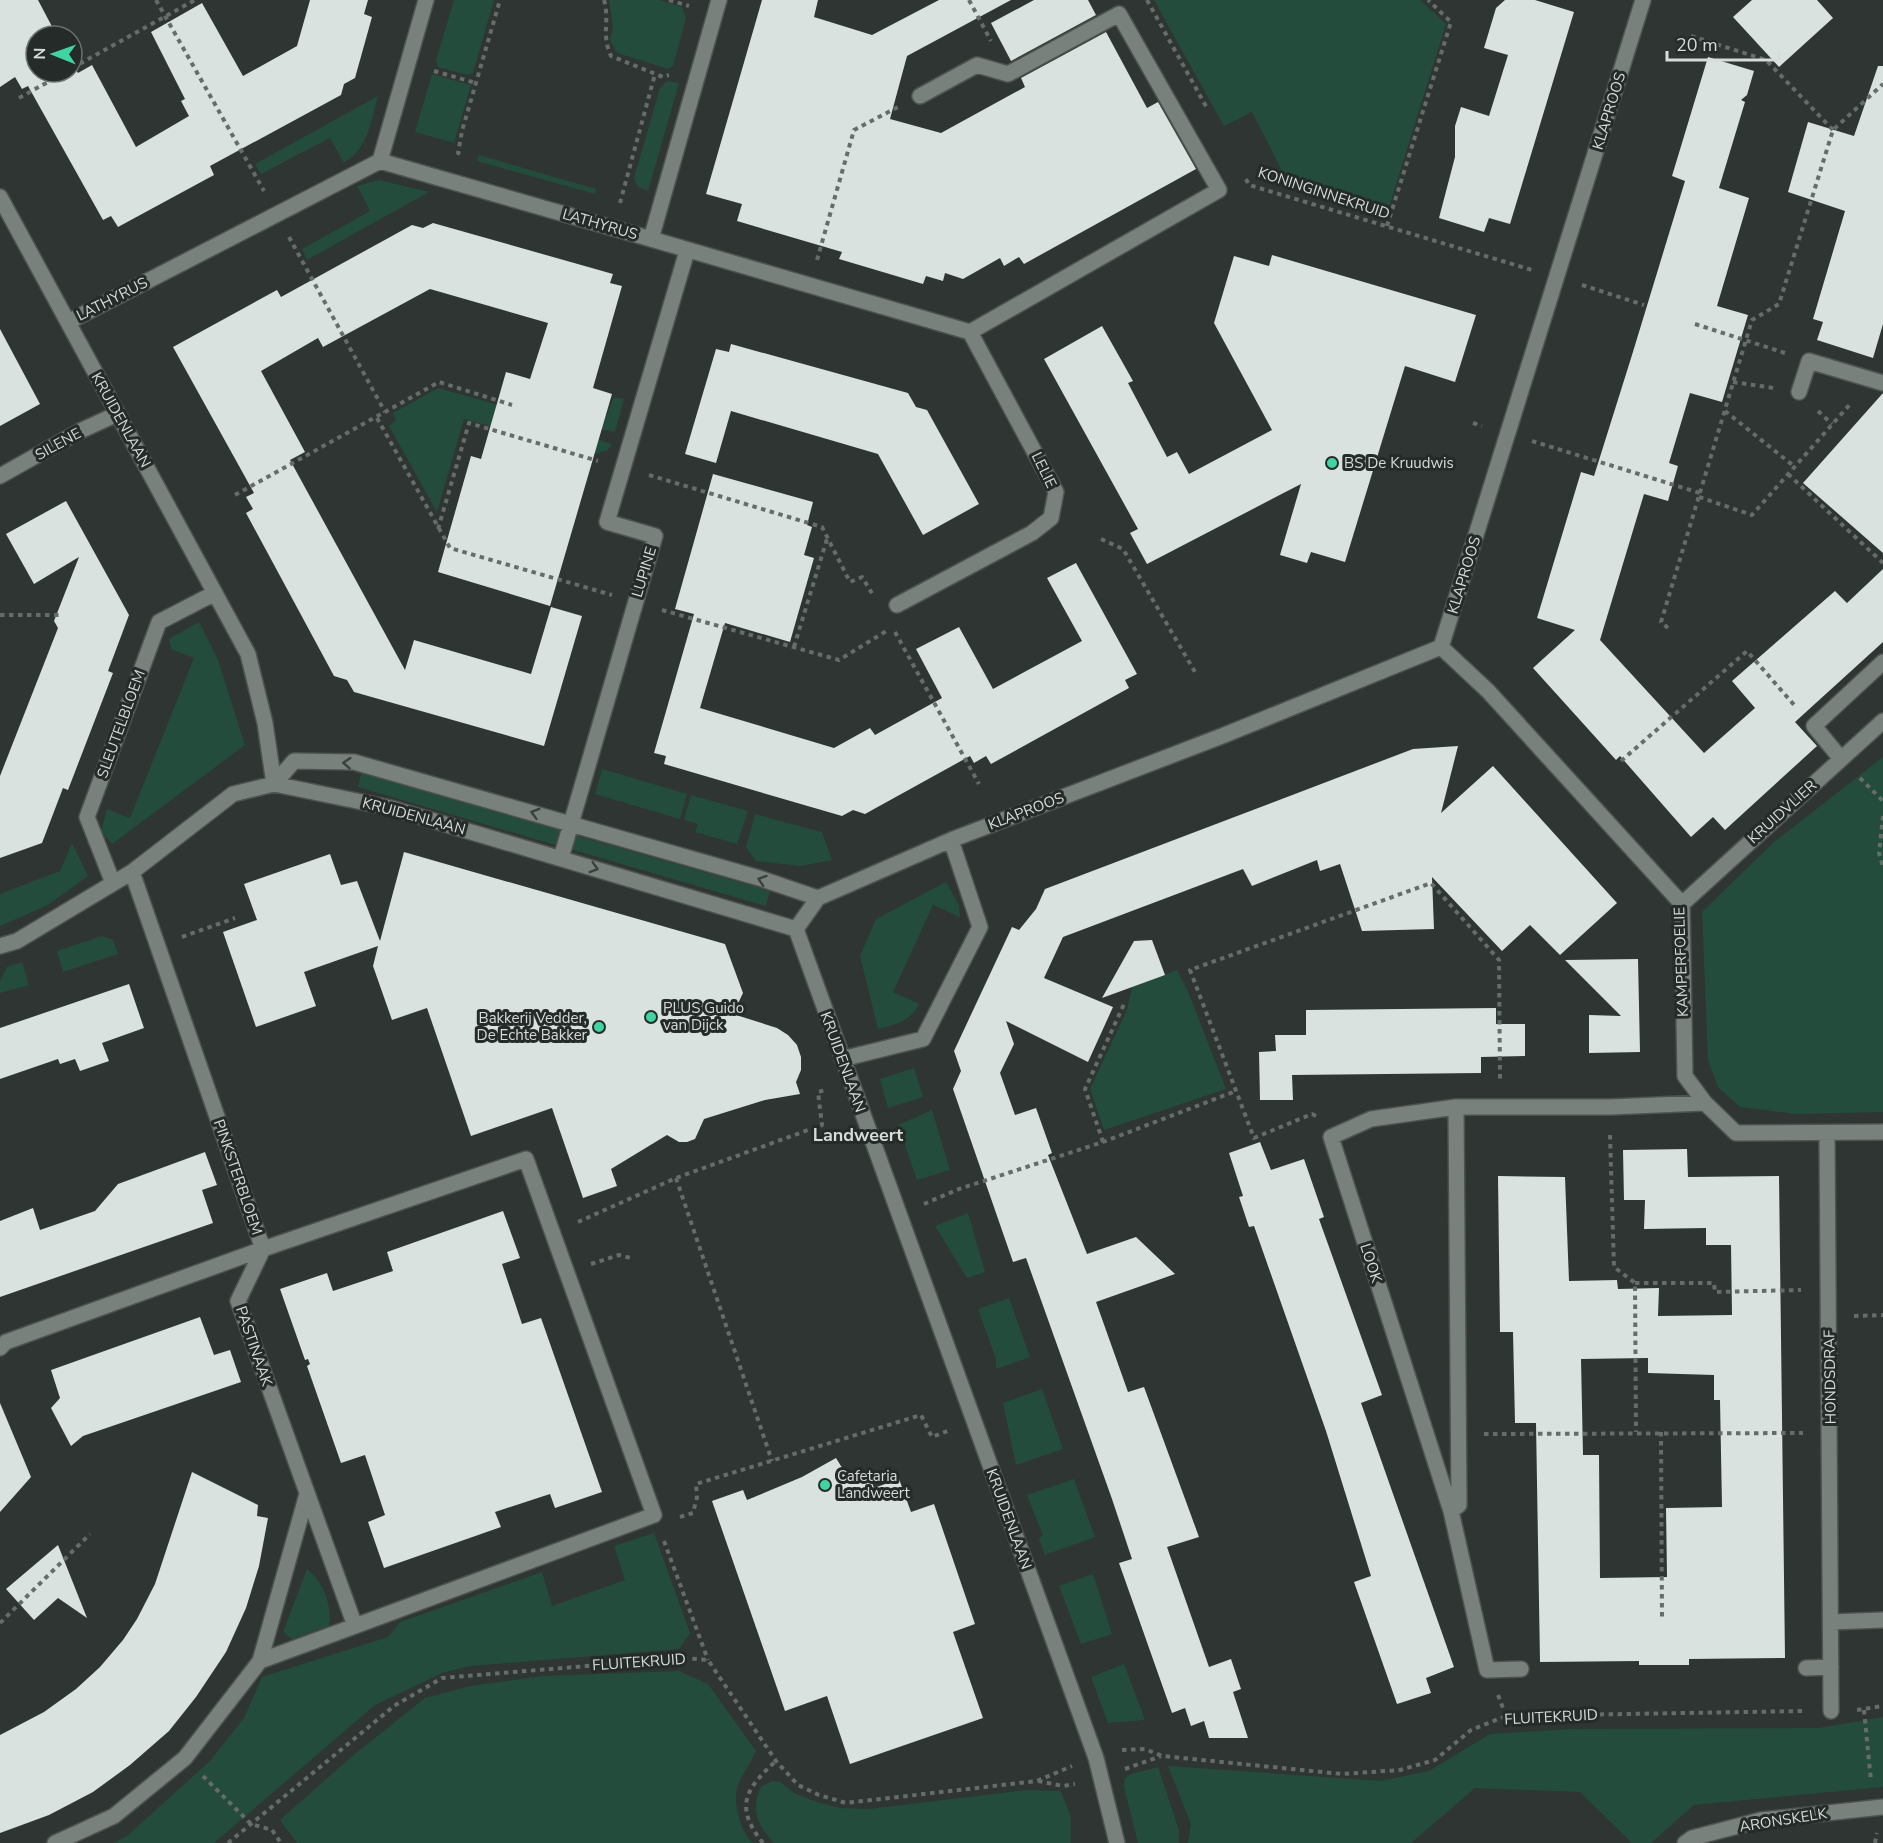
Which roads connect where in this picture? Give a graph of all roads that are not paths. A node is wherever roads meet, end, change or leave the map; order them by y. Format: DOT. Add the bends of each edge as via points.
graph roads {
  1 [pos="426,0"];
  2 [pos="719,0"];
  3 [pos="1643,0"];
  4 [pos="921,96"];
  5 [pos="380,161"];
  6 [pos="0,196"];
  7 [pos="651,239"];
  8 [pos="687,251"];
  9 [pos="68,322"];
  10 [pos="970,332"];
  11 [pos="1877,381"];
  12 [pos="1799,392"];
  13 [pos="117,414"];
  14 [pos="0,476"];
  15 [pos="215,594"];
  16 [pos="897,605"];
  17 [pos="1441,647"];
  18 [pos="1883,662"];
  19 [pos="1883,721"];
  20 [pos="1841,759"];
  21 [pos="274,784"];
  22 [pos="571,824"];
  23 [pos="951,840"];
  24 [pos="561,858"];
  25 [pos="132,872"];
  26 [pos="113,883"];
  27 [pos="818,898"];
  28 [pos="1682,904"];
  29 [pos="796,929"];
  30 [pos="0,946"];
  31 [pos="842,1059"];
  32 [pos="1705,1103"];
  33 [pos="1456,1107"];
  34 [pos="1883,1132"];
  35 [pos="1827,1133"];
  36 [pos="263,1249"];
  37 [pos="0,1348"];
  38 [pos="307,1494"];
  39 [pos="1451,1511"];
  40 [pos="1883,1620"];
  41 [pos="1831,1622"];
  42 [pos="355,1626"];
  43 [pos="260,1662"];
  44 [pos="1831,1667"];
  45 [pos="1806,1668"];
  46 [pos="1521,1669"];
  47 [pos="1831,1711"];
  48 [pos="1878,1807"];
  49 [pos="55,1843"];
  50 [pos="1118,1843"];
  51 [pos="1685,1843"];
  1 -- 5 [label="street"];
  2 -- 7 [label="street, LATHYRUS"];
  3 -- 17 [label="street, KLAPROOS"];
  4 -- 10 [label="street" via="977,65 1008,74 1119,14 1219,190"];
  5 -- 7 [label="street, LATHYRUS"];
  5 -- 9 [label="street, LATHYRUS"];
  6 -- 9 [label="street, KRUIDENLAAN"];
  7 -- 8 [label="street"];
  8 -- 10 [label="street"];
  8 -- 22 [label="street, LUPINE" via="607,522 655,536"];
  9 -- 13 [label="street, KRUIDENLAAN"];
  10 -- 16 [label="street, LELIE" via="1056,492 1051,518 1032,533"];
  11 -- 12 [label="street" via="1809,361"];
  13 -- 14 [label="street, SILENE"];
  13 -- 15 [label="street, KRUIDENLAAN"];
  15 -- 21 [label="street, KRUIDENLAAN" via="248,654 265,723"];
  15 -- 26 [label="street, SLEUTELBLOEM" via="159,622 87,817"];
  17 -- 23 [label="street, KLAPROOS"];
  17 -- 28 [label="street, KAMPERFOELIE" via="1488,691"];
  18 -- 20 [label="street" via="1814,726"];
  19 -- 20 [label="street, KRUIDVLIER"];
  20 -- 28 [label="street, KRUIDVLIER"];
  22 -- 21 [label="street, one-way" via="354,762 294,761"];
  21 -- 24 [label="street, KRUIDENLAAN" via="391,808"];
  21 -- 25 [label="street" via="233,794"];
  22 -- 24 [label="street, LUPINE"];
  27 -- 22 [label="street, one-way"];
  23 -- 27 [label="street, KLAPROOS"];
  23 -- 31 [label="street" via="980,927 924,1039"];
  24 -- 29 [label="street, KRUIDENLAAN, one-way"];
  25 -- 26 [label="street"];
  25 -- 36 [label="street, PINKSTERBLOEM"];
  26 -- 30 [label="street" via="16,941"];
  27 -- 29 [label="street"];
  28 -- 32 [label="street, KAMPERFOELIE" via="1685,1076"];
  29 -- 31 [label="street, KRUIDENLAAN"];
  31 -- 50 [label="street, KRUIDENLAAN" via="1096,1758"];
  32 -- 33 [label="street"];
  32 -- 35 [label="street, KAMPERFOELIE" via="1736,1134"];
  33 -- 39 [label="street, LOOK" via="1459,1505"];
  33 -- 39 [label="street, LOOK" via="1371,1119 1332,1137"];
  34 -- 35 [label="street, KAMPERFOELIE"];
  35 -- 41 [label="street, HONDSDRAF"];
  36 -- 37 [label="street, PINKSTERBLOEM" via="6,1342"];
  36 -- 38 [label="street, PASTINAAK" via="238,1301"];
  36 -- 42 [label="street" via="526,1159 656,1519"];
  38 -- 42 [label="street, PASTINAAK"];
  38 -- 43 [label="street"];
  39 -- 46 [label="street, LOOK" via="1487,1670"];
  40 -- 41 [label="street"];
  41 -- 44 [label="street, HONDSDRAF"];
  42 -- 43 [label="street"];
  43 -- 49 [label="street" via="185,1758 114,1816"];
  44 -- 45 [label="street"];
  44 -- 47 [label="street, HONDSDRAF"];
  48 -- 51 [label="street, ARONSKELK" via="1761,1820"];
}
